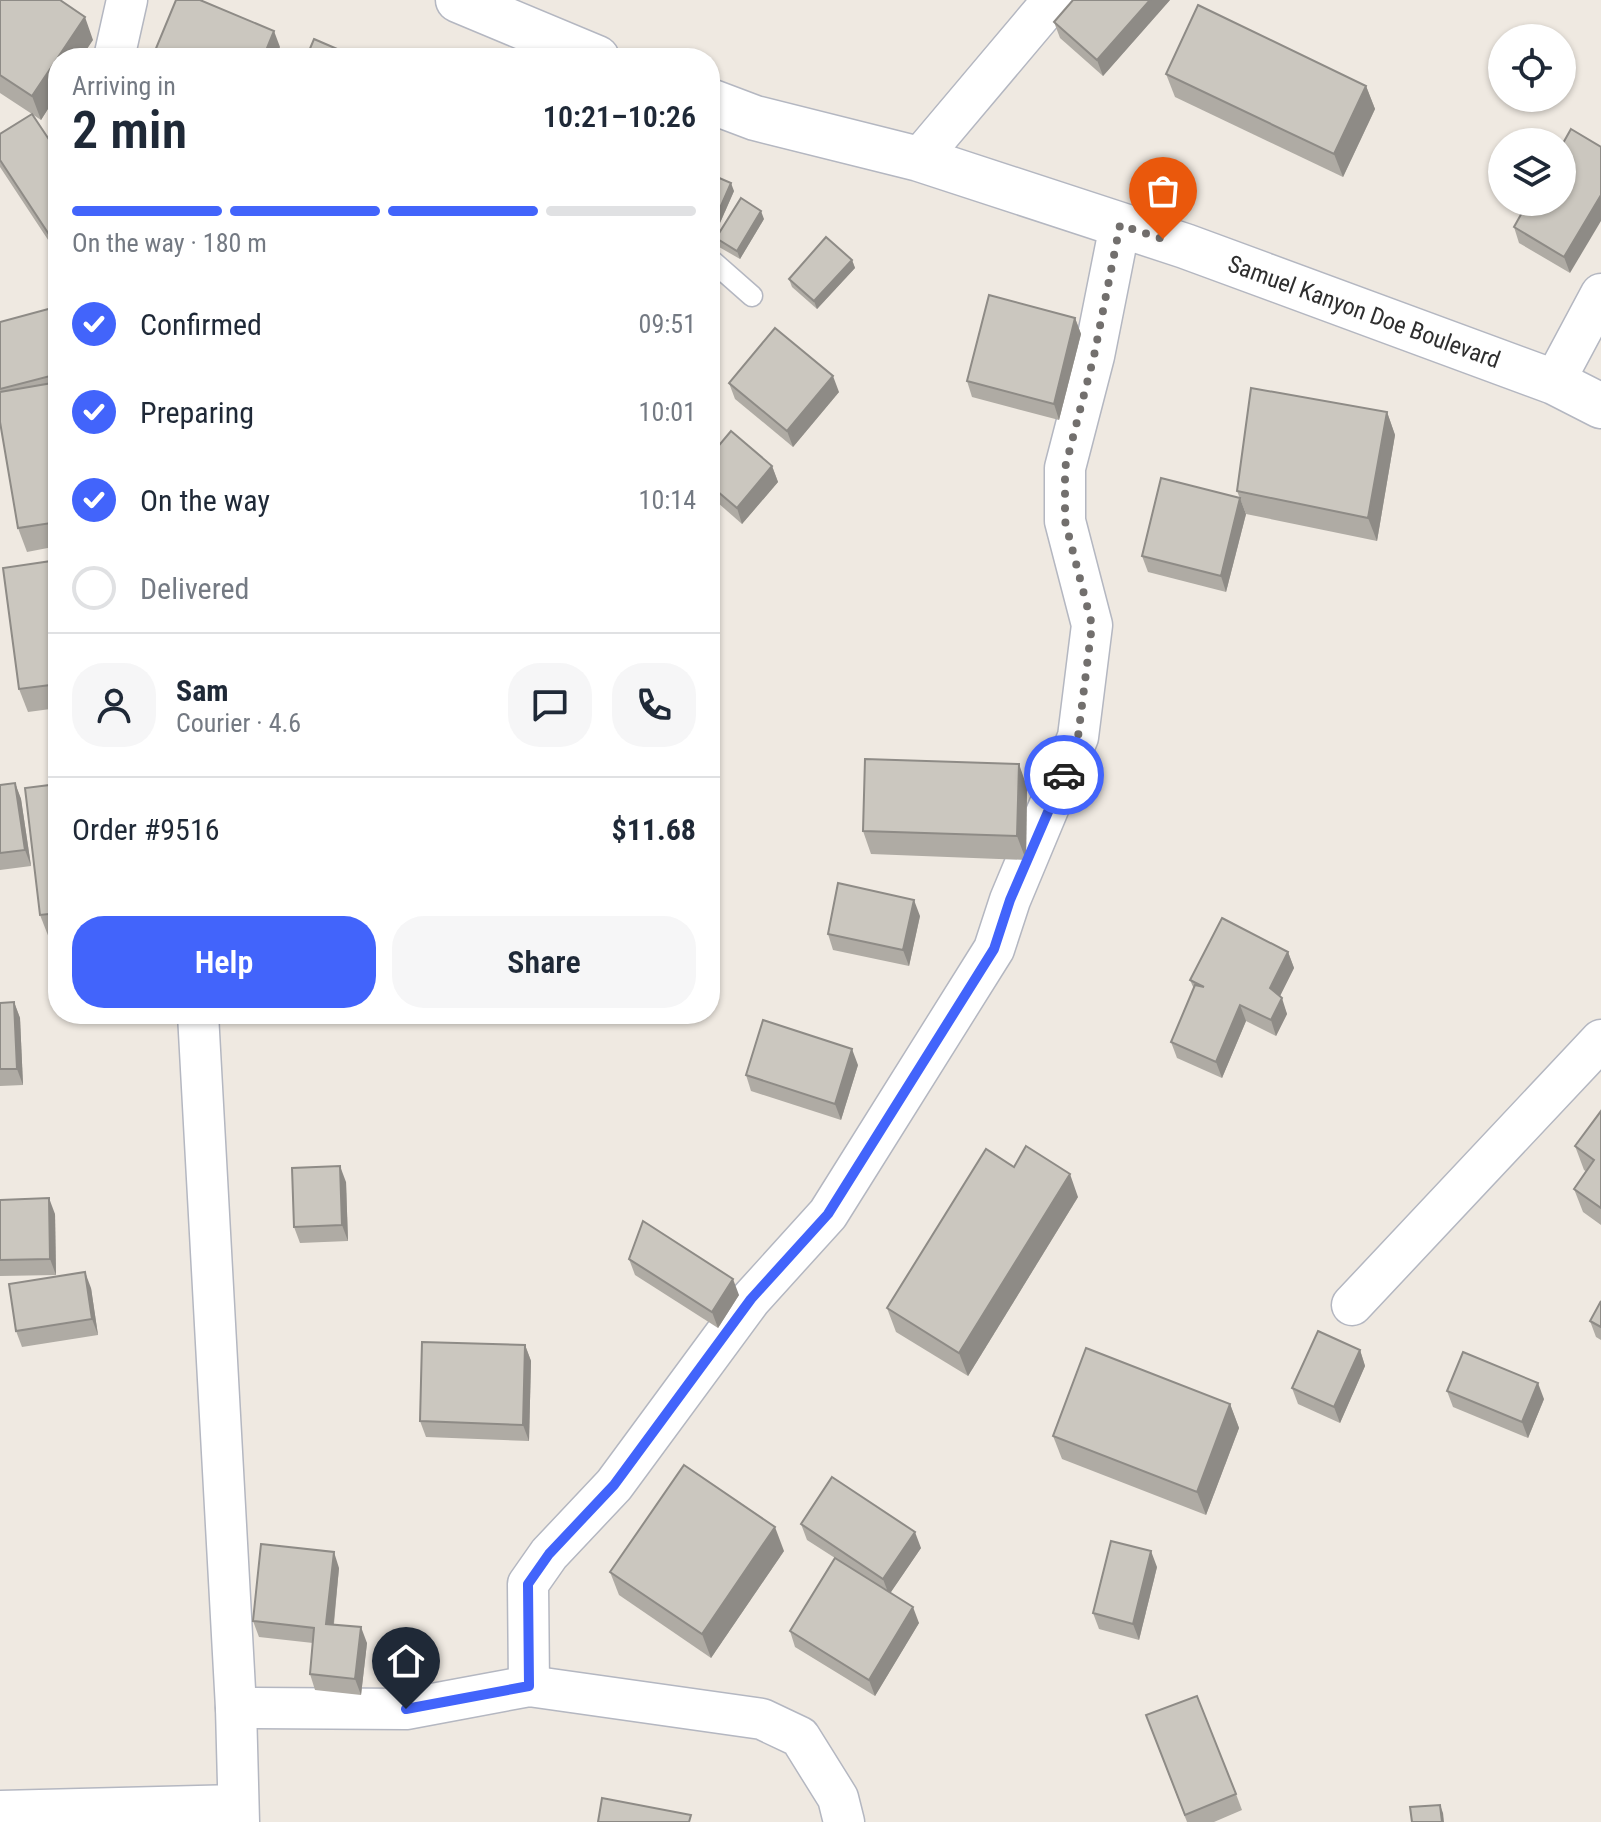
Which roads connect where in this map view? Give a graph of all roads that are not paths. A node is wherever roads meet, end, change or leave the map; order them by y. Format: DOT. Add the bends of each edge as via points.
graph roads {
  1 [pos="127,0"];
  2 [pos="458,0"];
  3 [pos="1053,0"];
  4 [pos="116,48"];
  5 [pos="573,48"];
  6 [pos="720,105"];
  7 [pos="919,159"];
  8 [pos="1120,225"];
  9 [pos="720,268"];
  10 [pos="1601,294"];
  11 [pos="752,296"];
  12 [pos="1554,382"];
  13 [pos="1601,406"];
  14 [pos="199,1024"];
  15 [pos="1601,1040"];
  16 [pos="1352,1305"];
  17 [pos="529,1686"];
  18 [pos="236,1708"];
  19 [pos="0,1811"];
  20 [pos="238,1813"];
  21 [pos="844,1822"];
  1 -- 4 [label="street"];
  2 -- 5 [label="street"];
  3 -- 7 [label="street"];
  6 -- 7 [label="street, Samuel Kanyon Doe Boulevard"];
  7 -- 8 [label="street, Samuel Kanyon Doe Boulevard"];
  8 -- 12 [label="street, Samuel Kanyon Doe Boulevard"];
  8 -- 17 [label="street" via="1065,468 1065,521 1092,625 1078,737 994,949 828,1214 751,1299 614,1485 528,1584"];
  9 -- 11 [label="lane"];
  10 -- 12 [label="street"];
  12 -- 13 [label="street, Samuel Kanyon Doe Boulevard"];
  14 -- 18 [label="street"];
  15 -- 16 [label="street"];
  17 -- 18 [label="street" via="406,1709"];
  17 -- 21 [label="street" via="762,1719 800,1737 838,1798"];
  18 -- 20 [label="street"];
  19 -- 20 [label="street"];
}
